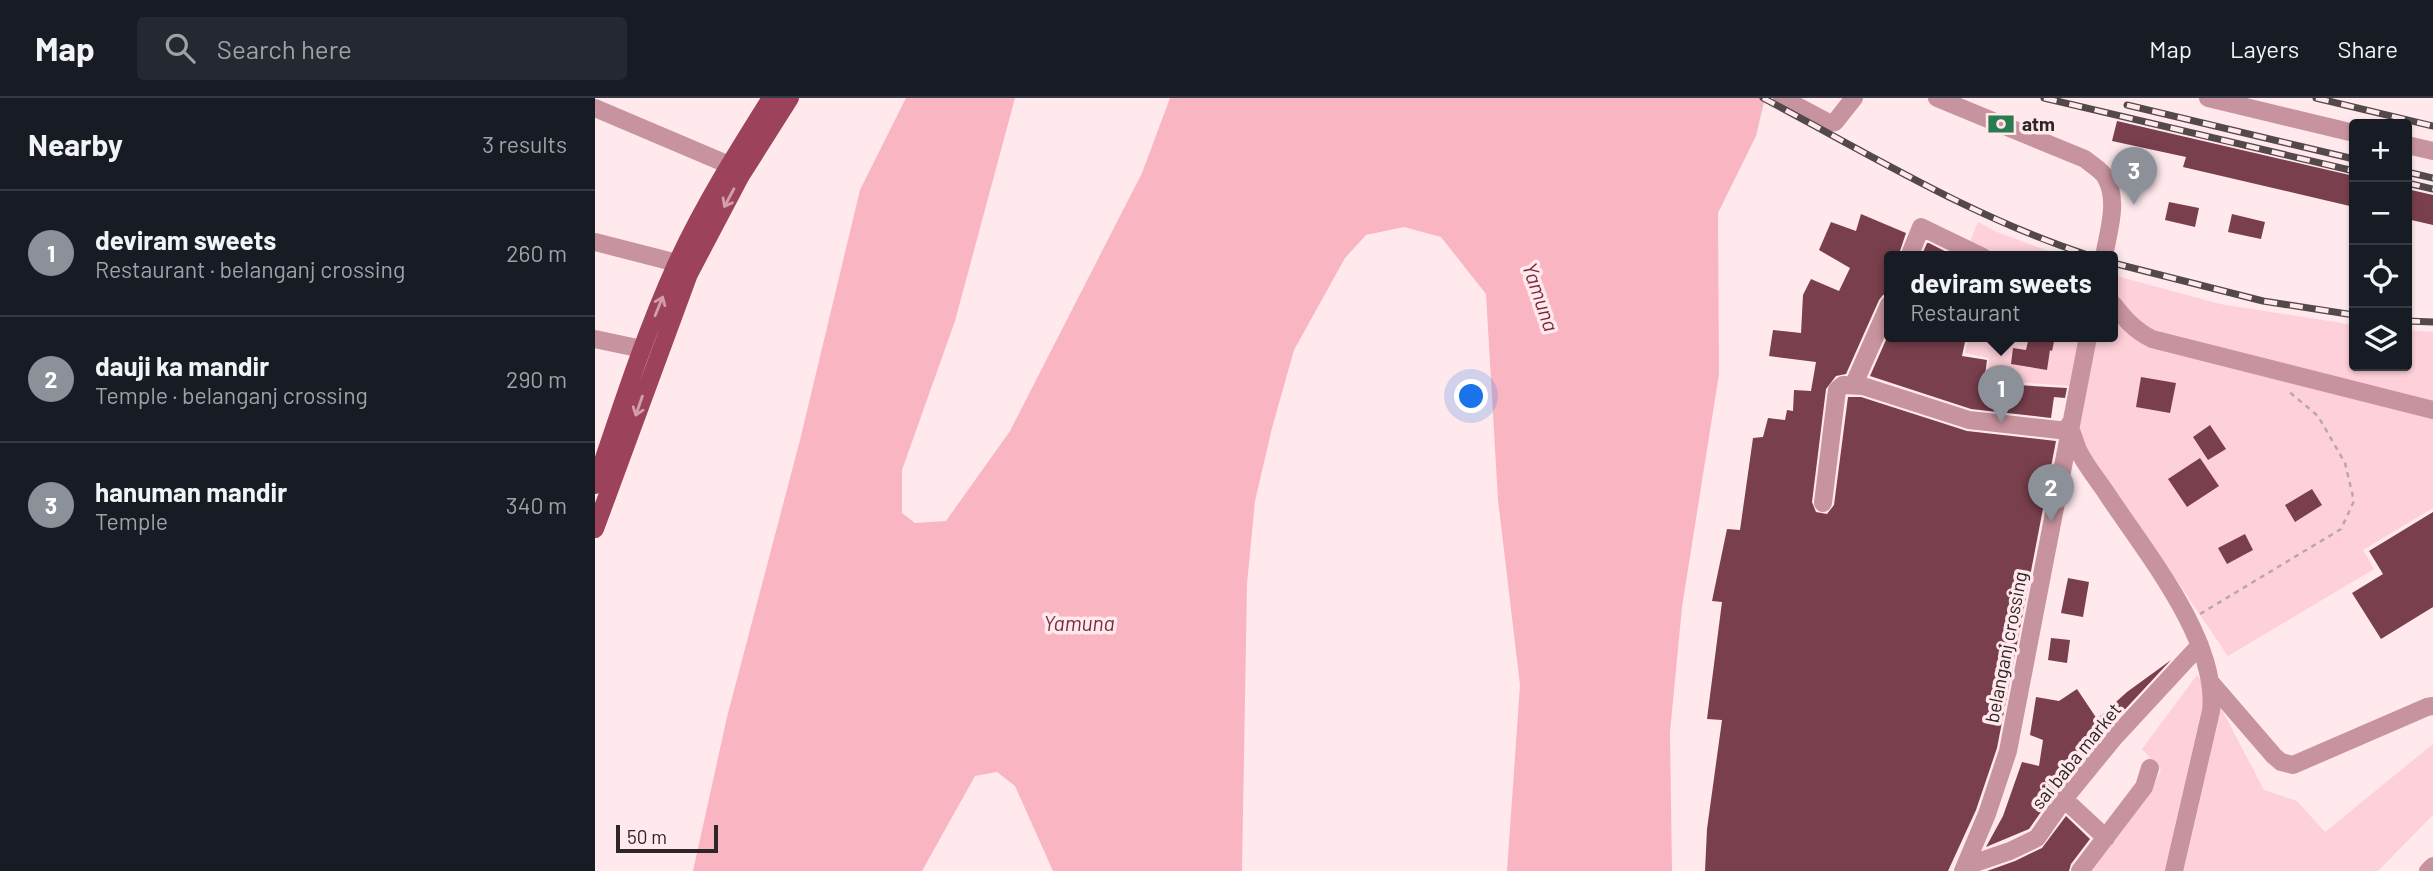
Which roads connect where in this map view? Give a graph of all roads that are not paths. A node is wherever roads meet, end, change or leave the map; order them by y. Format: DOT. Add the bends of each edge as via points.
graph roads {
  1 [pos="771,98"];
  2 [pos="790,98"];
  3 [pos="1782,98"];
  4 [pos="1854,98"];
  5 [pos="1937,98"];
  6 [pos="2208,98"];
  7 [pos="595,108"];
  8 [pos="2349,132"];
  9 [pos="2412,146"];
  10 [pos="2433,152"];
  11 [pos="736,168"];
  12 [pos="595,242"];
  13 [pos="1911,251"];
  14 [pos="1971,251"];
  15 [pos="2105,251"];
  16 [pos="677,263"];
  17 [pos="2118,310"];
  18 [pos="1884,316"];
  19 [pos="595,339"];
  20 [pos="2087,342"];
  21 [pos="642,349"];
  22 [pos="1854,384"];
  23 [pos="2433,410"];
  24 [pos="2069,428"];
  25 [pos="595,485"];
  26 [pos="1823,503"];
  27 [pos="595,529"];
  28 [pos="2200,645"];
  29 [pos="2211,683"];
  30 [pos="2433,706"];
  31 [pos="2150,768"];
  32 [pos="2064,799"];
  33 [pos="2106,838"];
  34 [pos="2433,866"];
  35 [pos="1964,868"];
  36 [pos="2080,871"];
  37 [pos="2174,871"];
  38 [pos="2428,871"];
  1 -- 11 [label="main road"];
  2 -- 11 [label="main road"];
  3 -- 4 [label="street" via="1829,123 1835,122"];
  5 -- 15 [label="street" via="2085,159 2106,176 2112,213"];
  6 -- 8 [label="street"];
  7 -- 11 [label="street"];
  9 -- 10 [label="street"];
  11 -- 16 [label="main road"];
  11 -- 27 [label="main road, one-way" via="688,274"];
  12 -- 16 [label="street"];
  13 -- 14 [label="street" via="1921,227"];
  21 -- 16 [label="main road, one-way"];
  17 -- 23 [label="street" via="2151,339"];
  18 -- 22 [label="street"];
  19 -- 21 [label="street"];
  20 -- 24 [label="street, belanganj crossing"];
  21 -- 25 [label="main road"];
  22 -- 24 [label="street" via="1969,420"];
  22 -- 26 [label="street" via="1837,390"];
  24 -- 28 [label="street" via="2079,452 2176,598"];
  24 -- 35 [label="street, belanganj crossing" via="2008,751"];
  28 -- 29 [label="street"];
  28 -- 32 [label="street, sai baba market"];
  29 -- 30 [label="street" via="2274,756 2293,765"];
  29 -- 37 [label="street" via="2211,711"];
  31 -- 33 [label="street" via="2144,787"];
  32 -- 33 [label="street"];
  32 -- 35 [label="street, sai baba market" via="2038,838"];
  33 -- 36 [label="street"];
  34 -- 38 [label="street"];
}
